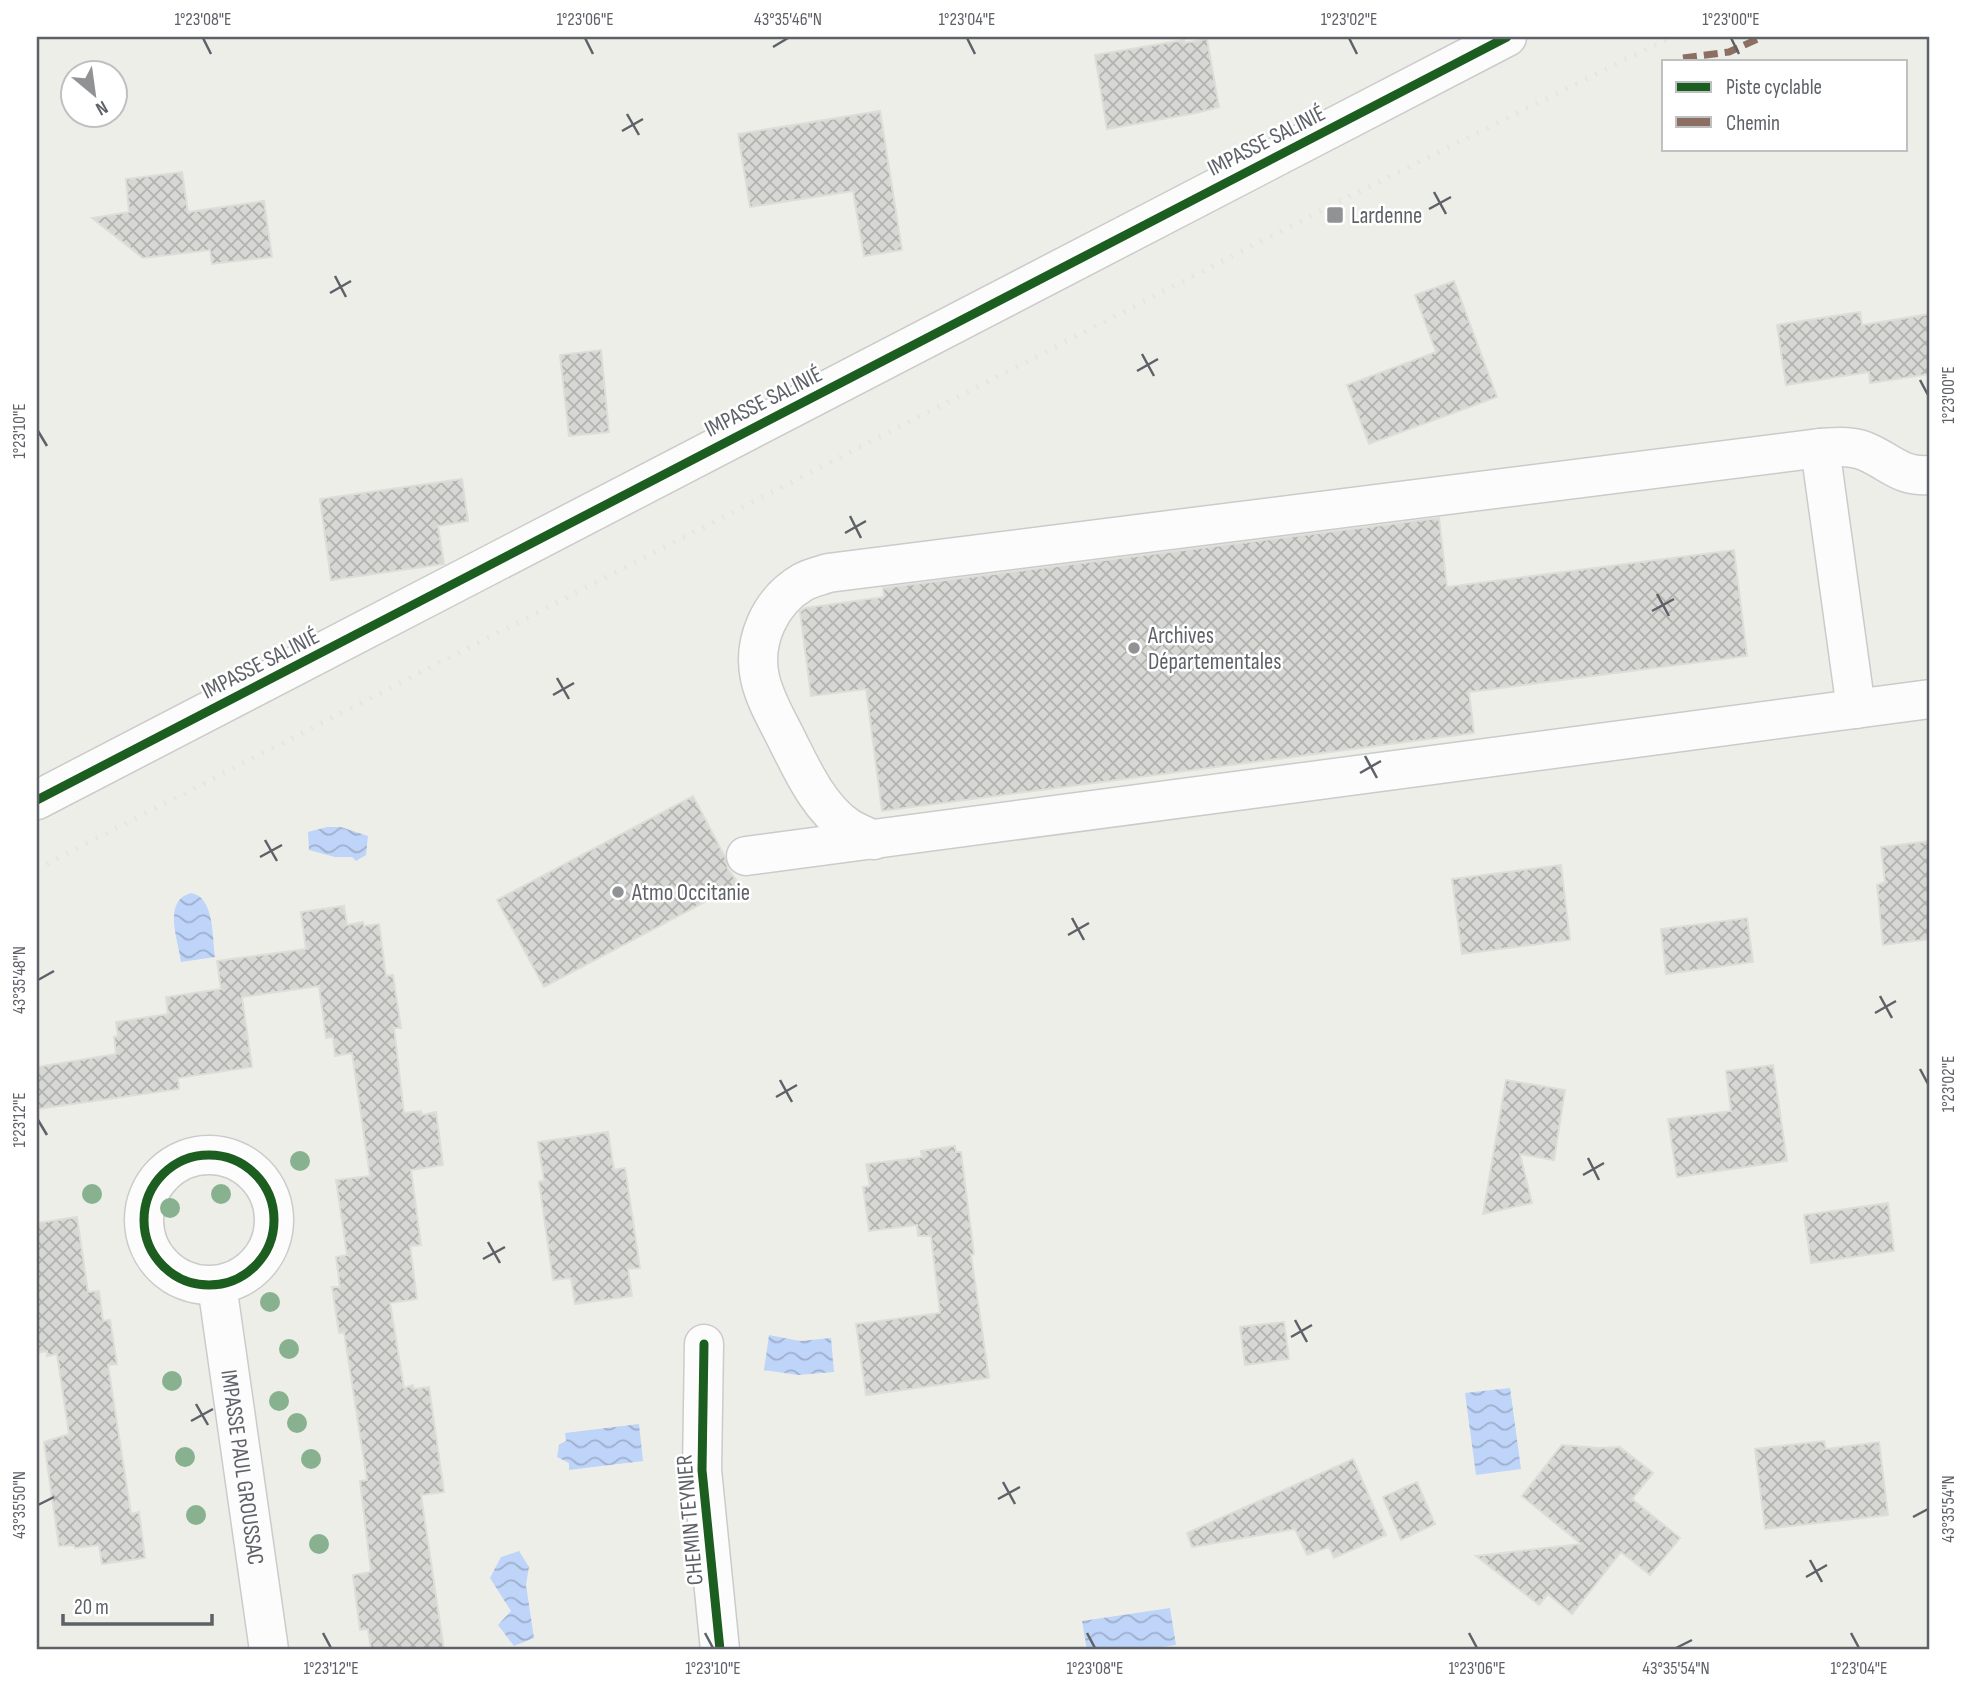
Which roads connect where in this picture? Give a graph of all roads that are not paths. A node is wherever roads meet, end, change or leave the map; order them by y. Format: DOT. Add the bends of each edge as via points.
graph roads {
  1 [pos="1507,37"];
  2 [pos="1820,448"];
  3 [pos="1930,475"];
  4 [pos="1930,699"];
  5 [pos="1856,709"];
  6 [pos="37,800"];
  7 [pos="874,840"];
  8 [pos="746,856"];
  9 [pos="217,1285"];
  10 [pos="704,1345"];
  11 [pos="268,1650"];
  12 [pos="720,1650"];
  1 -- 6 [label="street, IMPASSE SALINIÉ"];
  2 -- 3 [label="street" via="1844,446 1868,452 1898,471"];
  2 -- 5 [label="street"];
  2 -- 7 [label="street" via="828,573 803,582 771,612 758,650 760,678 806,777 827,808 849,828"];
  4 -- 5 [label="street"];
  5 -- 7 [label="street"];
  7 -- 8 [label="street"];
  9 -- 11 [label="street, IMPASSE PAUL GROUSSAC"];
  10 -- 12 [label="street, CHEMIN TEYNIER" via="702,1470"];
}
